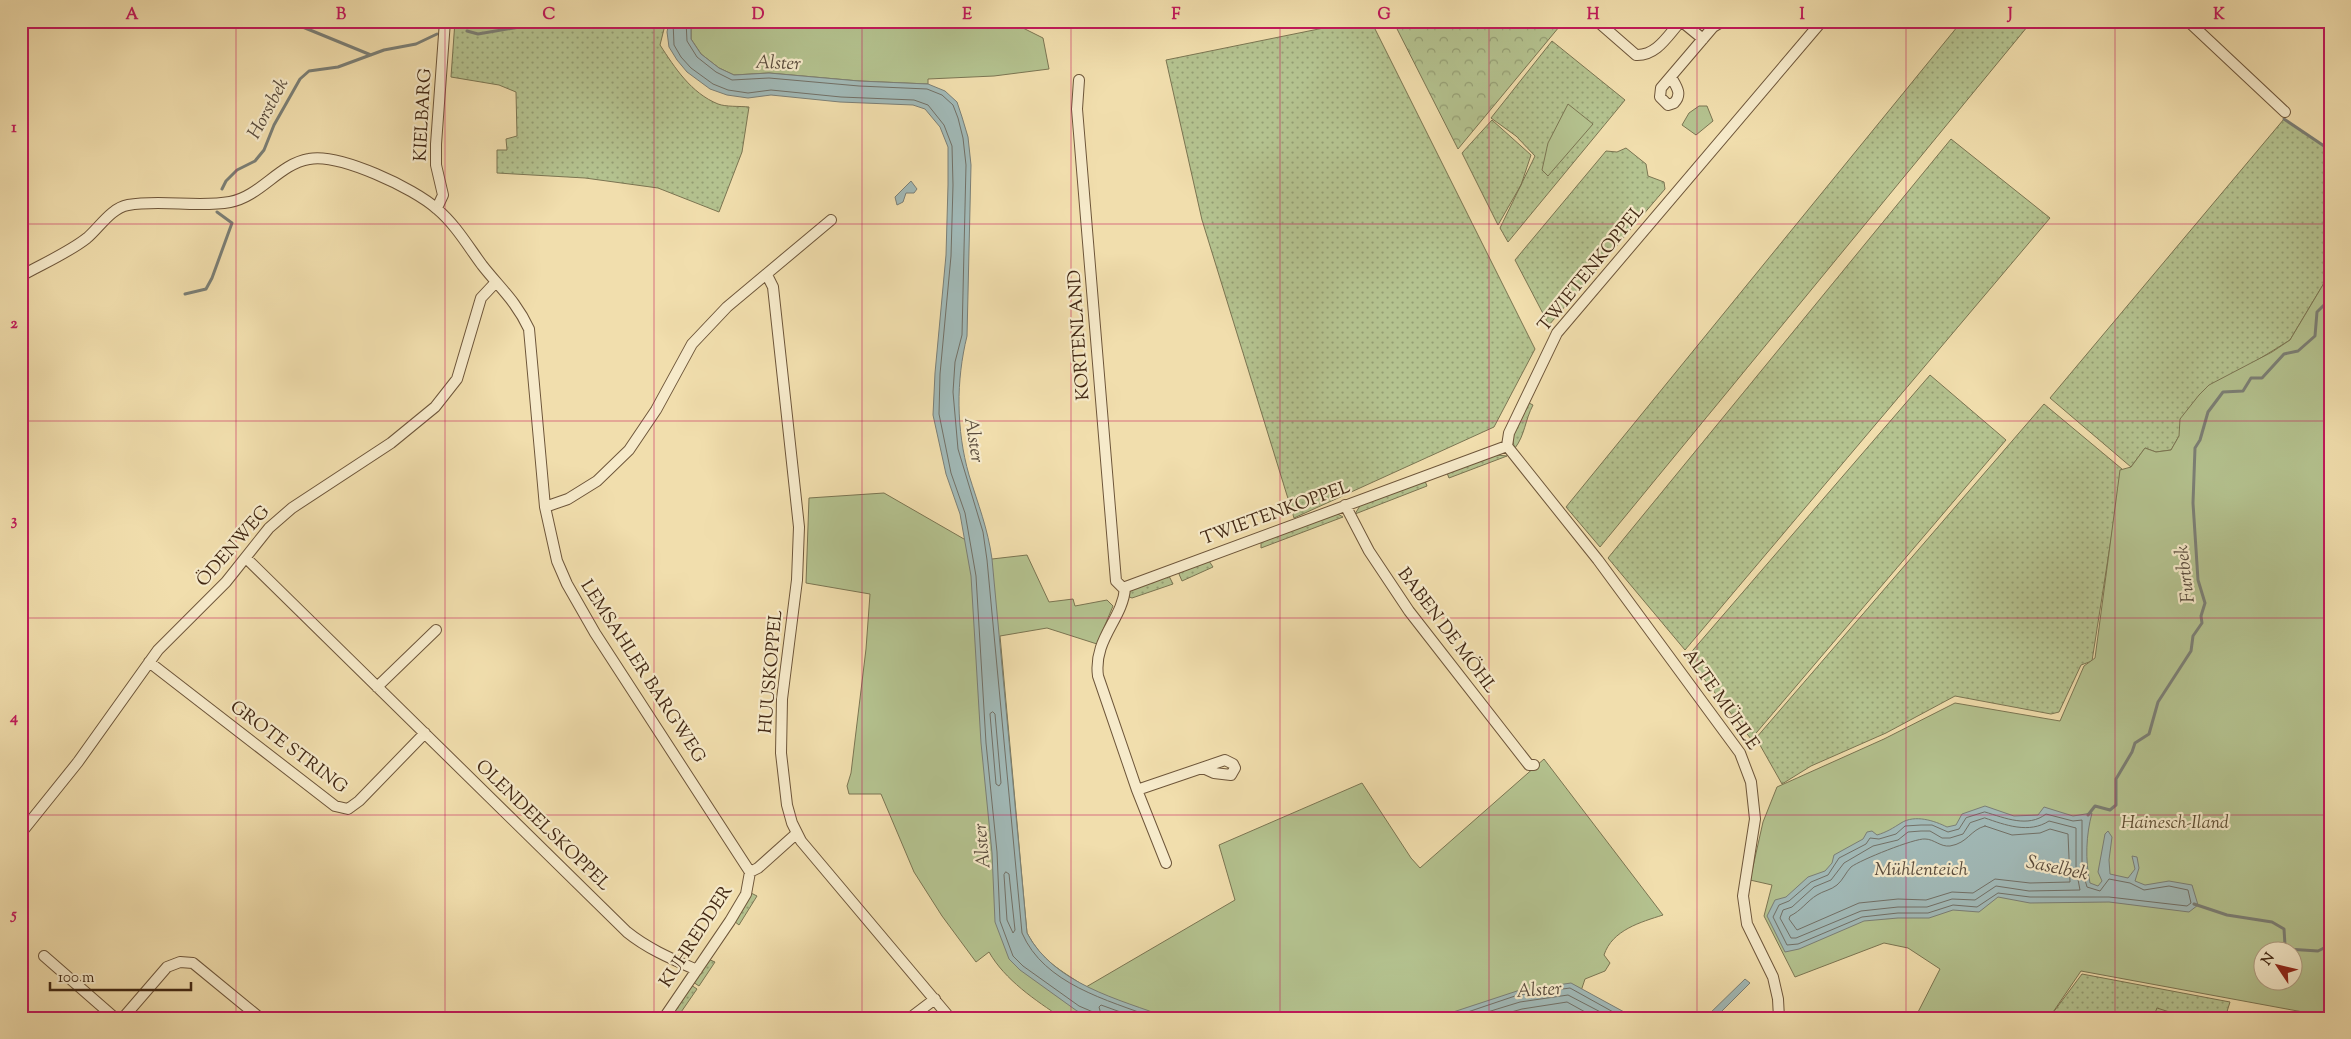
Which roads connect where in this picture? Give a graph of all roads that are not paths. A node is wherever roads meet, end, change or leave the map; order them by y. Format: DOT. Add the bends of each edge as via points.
graph roads {
  1 [pos="445,21"];
  2 [pos="1597,21"];
  3 [pos="1681,21"];
  4 [pos="1722,21"];
  5 [pos="1822,21"];
  6 [pos="2188,21"];
  7 [pos="1703,39"];
  8 [pos="1671,77"];
  9 [pos="1080,80"];
  10 [pos="2285,112"];
  11 [pos="436,208"];
  12 [pos="831,220"];
  13 [pos="767,275"];
  14 [pos="21,276"];
  15 [pos="496,282"];
  16 [pos="1507,446"];
  17 [pos="1345,506"];
  18 [pos="545,507"];
  19 [pos="246,558"];
  20 [pos="1123,588"];
  21 [pos="436,630"];
  22 [pos="149,662"];
  23 [pos="377,687"];
  24 [pos="425,733"];
  25 [pos="1534,766"];
  26 [pos="1203,768"];
  27 [pos="1137,790"];
  28 [pos="21,833"];
  29 [pos="796,834"];
  30 [pos="1166,863"];
  31 [pos="750,872"];
  32 [pos="44,956"];
  33 [pos="697,970"];
  34 [pos="935,999"];
  35 [pos="115,1018"];
  36 [pos="123,1018"];
  37 [pos="260,1018"];
  38 [pos="664,1018"];
  39 [pos="910,1018"];
  40 [pos="950,1018"];
  41 [pos="1780,1018"];
  1 -- 11 [label="street, KIELBARG" via="436,144 436,165 443,195"];
  2 -- 3 [label="street" via="1636,55 1644,56 1652,53"];
  3 -- 7 [label="street"];
  4 -- 7 [label="street"];
  5 -- 16 [label="street, TWIETENKOPPEL" via="1557,334 1510,433"];
  6 -- 10 [label="street"];
  7 -- 8 [label="street"];
  9 -- 20 [label="street, KORTENLAND" via="1077,109 1116,581"];
  11 -- 14 [label="street, LEMSAHLER BARGWEG" via="404,188 345,162 326,157 309,159 291,166 251,194 229,202 126,205 108,216 86,238"];
  11 -- 15 [label="street, LEMSAHLER BARGWEG" via="450,221"];
  12 -- 13 [label="street"];
  13 -- 18 [label="street" via="727,307 692,344 656,410 629,450 597,481 568,499"];
  13 -- 29 [label="street, HUUSKOPPEL" via="773,287 799,527 797,580 781,729 787,805"];
  15 -- 18 [label="street, LEMSAHLER BARGWEG" via="519,308 529,328"];
  15 -- 19 [label="street, ÖDENWEG" via="481,298 457,379 435,408 391,443 279,518"];
  16 -- 17 [label="street, TWIETENKOPPEL"];
  16 -- 41 [label="street, ALTE MÜHLE" via="1598,560 1740,753 1751,782 1755,820 1743,896 1746,924 1773,977"];
  17 -- 20 [label="street, TWIETENKOPPEL"];
  17 -- 25 [label="street, BABEN DE MÖHL" via="1369,551 1409,611 1529,765"];
  18 -- 31 [label="street, LEMSAHLER BARGWEG" via="557,561 567,584 595,633"];
  19 -- 22 [label="street, ÖDENWEG"];
  19 -- 23 [label="street, OLENDEELSKOPPEL"];
  20 -- 27 [label="street" via="1123,599 1096,664"];
  21 -- 23 [label="street"];
  22 -- 24 [label="street, GROTE STRING" via="335,806 348,809 359,801"];
  22 -- 28 [label="street, ÖDENWEG" via="78,762"];
  23 -- 24 [label="street, OLENDEELSKOPPEL"];
  24 -- 33 [label="street, OLENDEELSKOPPEL" via="627,932 642,944"];
  26 -- 27 [label="street"];
  27 -- 30 [label="street"];
  29 -- 31 [label="street, KUHREDDER"];
  29 -- 34 [label="street, HUUSKOPPEL"];
  31 -- 33 [label="street, KUHREDDER" via="746,894"];
  32 -- 35 [label="street"];
  33 -- 38 [label="street, KUHREDDER"];
  34 -- 39 [label="street"];
  34 -- 40 [label="street, HUUSKOPPEL"];
  36 -- 37 [label="street" via="167,967 180,962 193,963"];
}
